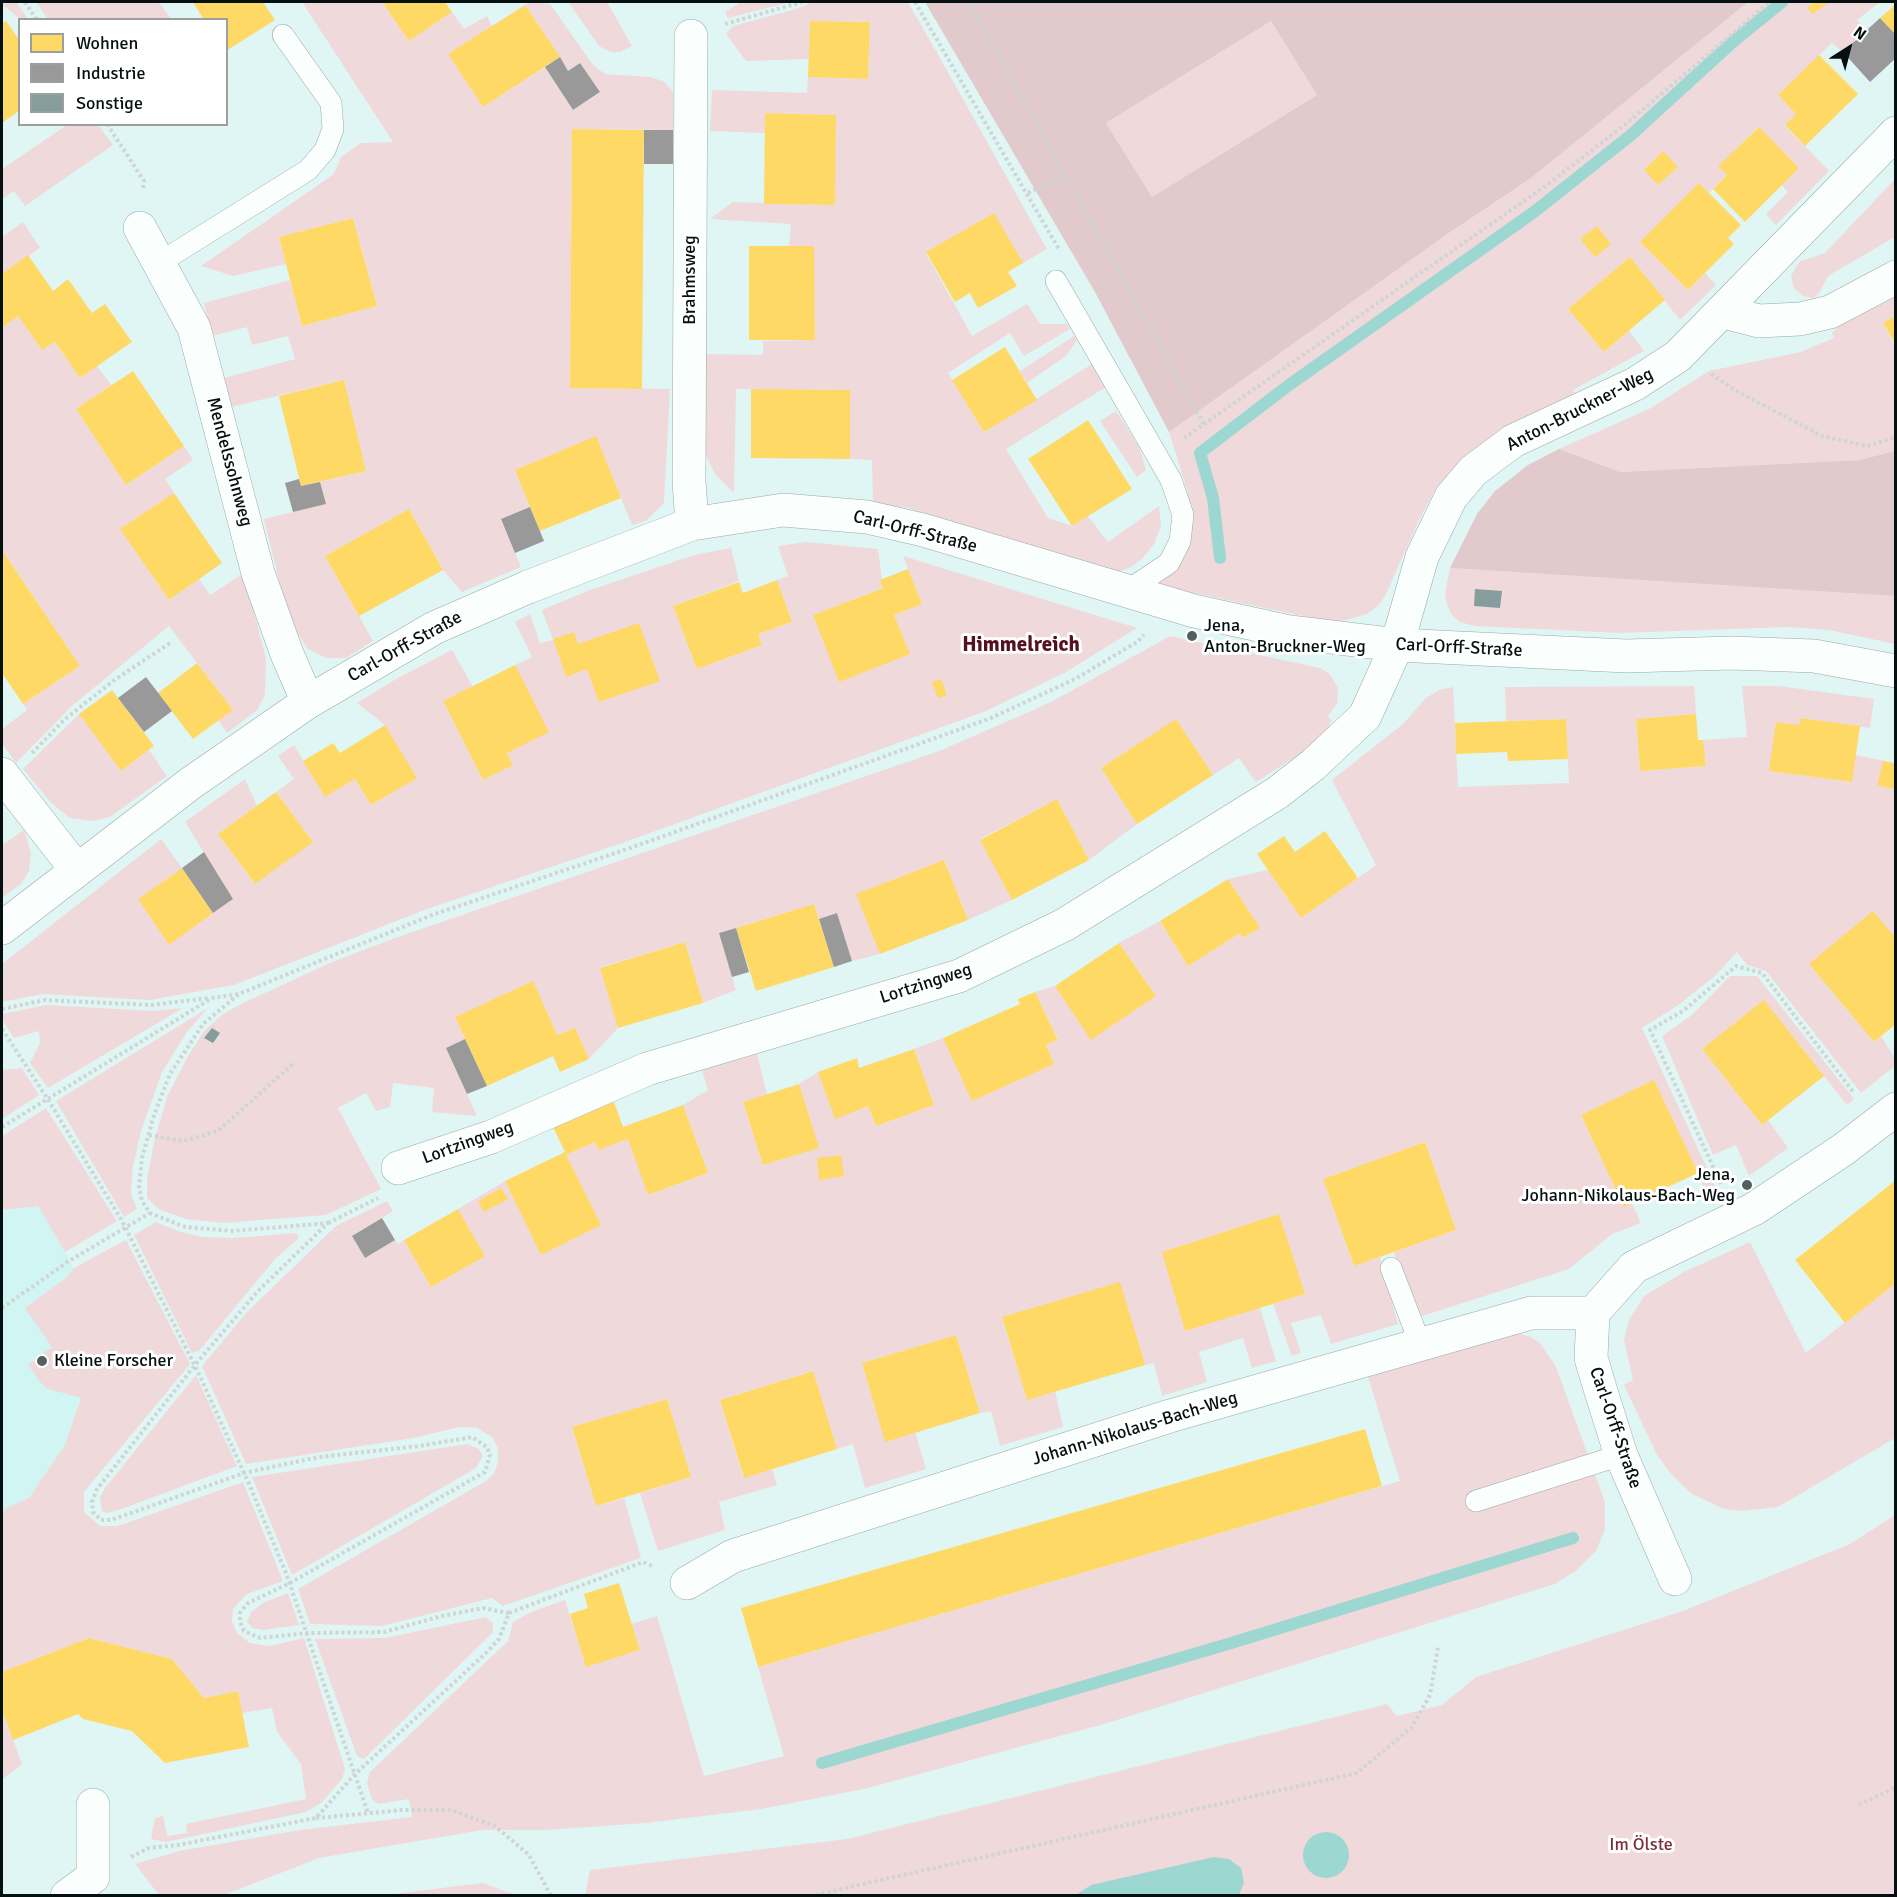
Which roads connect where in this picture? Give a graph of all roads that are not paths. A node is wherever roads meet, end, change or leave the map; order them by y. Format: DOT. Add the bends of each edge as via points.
graph roads {
  1 [pos="283,35"];
  2 [pos="691,36"];
  3 [pos="1896,133"];
  4 [pos="140,228"];
  5 [pos="159,263"];
  6 [pos="1896,277"];
  7 [pos="1056,281"];
  8 [pos="1724,312"];
  9 [pos="692,524"];
  10 [pos="1127,591"];
  11 [pos="1397,645"];
  12 [pos="1896,671"];
  13 [pos="308,702"];
  14 [pos="4,777"];
  15 [pos="76,869"];
  16 [pos="2,928"];
  17 [pos="1896,1109"];
  18 [pos="398,1168"];
  19 [pos="1391,1268"];
  20 [pos="1593,1312"];
  21 [pos="1421,1346"];
  22 [pos="1621,1455"];
  23 [pos="1476,1501"];
  24 [pos="1675,1579"];
  25 [pos="687,1583"];
  26 [pos="93,1805"];
  27 [pos="67,1896"];
  1 -- 5 [label="lane" via="332,103 333,129 325,150 308,170"];
  2 -- 9 [label="street, Brahmsweg"];
  3 -- 8 [label="street, Anton-Bruckner-Weg"];
  4 -- 5 [label="street, Mendelssohnweg"];
  5 -- 13 [label="street, Mendelssohnweg" via="194,328 258,573"];
  6 -- 8 [label="street" via="1830,312 1800,319 1759,321"];
  7 -- 10 [label="lane" via="1171,480 1183,515 1180,541 1169,563"];
  8 -- 11 [label="street, Anton-Bruckner-Weg" via="1670,362 1635,384 1513,441 1473,471 1451,498 1422,557"];
  9 -- 10 [label="street, Carl-Orff-Straße" via="783,510 867,517"];
  9 -- 13 [label="street, Carl-Orff-Straße" via="434,628"];
  10 -- 11 [label="street, Carl-Orff-Straße" via="1194,611 1290,632"];
  11 -- 12 [label="street, Carl-Orff-Straße" via="1626,656 1814,656"];
  11 -- 18 [label="street, Lortzingweg" via="1365,716 1313,765 1277,793 1064,926 959,976 646,1069 491,1137"];
  13 -- 15 [label="street, Carl-Orff-Straße"];
  14 -- 15 [label="street"];
  15 -- 16 [label="street, Carl-Orff-Straße"];
  17 -- 20 [label="street" via="1754,1209 1634,1267"];
  19 -- 21 [label="lane"];
  20 -- 21 [label="street, Johann-Nikolaus-Bach-Weg" via="1531,1313"];
  20 -- 22 [label="street, Carl-Orff-Straße" via="1591,1358"];
  21 -- 25 [label="street, Johann-Nikolaus-Bach-Weg" via="1170,1416 733,1556"];
  22 -- 23 [label="lane"];
  22 -- 24 [label="street, Carl-Orff-Straße"];
  26 -- 27 [label="street" via="93,1877"];
}
